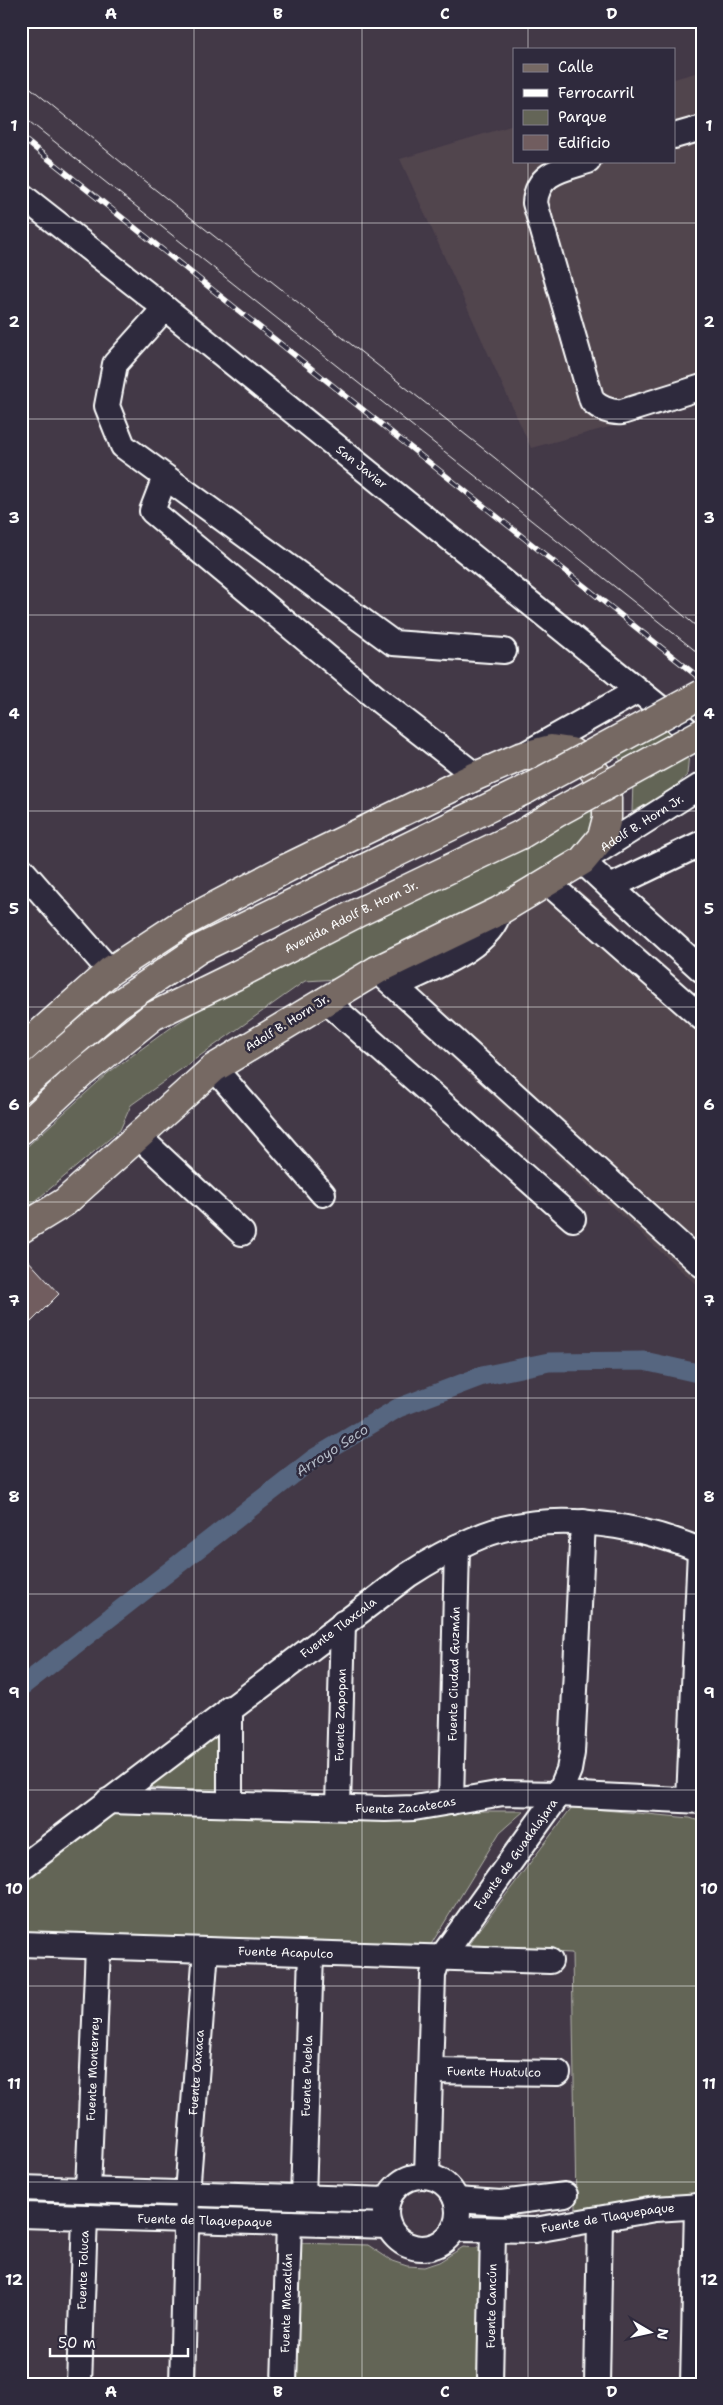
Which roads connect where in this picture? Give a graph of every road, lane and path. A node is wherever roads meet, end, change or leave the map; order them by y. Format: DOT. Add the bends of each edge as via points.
graph roads {
  1 [pos="702,128"];
  2 [pos="676,135"];
  3 [pos="585,162"];
  4 [pos="21,195"];
  5 [pos="165,308"];
  6 [pos="702,388"];
  7 [pos="166,477"];
  8 [pos="504,650"];
  9 [pos="637,691"];
  10 [pos="702,694"];
  11 [pos="702,733"];
  12 [pos="702,742"];
  13 [pos="520,757"];
  14 [pos="476,776"];
  15 [pos="702,785"];
  16 [pos="702,843"];
  17 [pos="582,861"];
  18 [pos="21,869"];
  19 [pos="547,882"];
  20 [pos="610,887"];
  21 [pos="702,970"];
  22 [pos="110,971"];
  23 [pos="386,978"];
  24 [pos="325,1000"];
  25 [pos="702,1018"];
  26 [pos="21,1050"];
  27 [pos="214,1068"];
  28 [pos="21,1088"];
  29 [pos="21,1130"];
  30 [pos="139,1137"];
  31 [pos="323,1194"];
  32 [pos="573,1220"];
  33 [pos="21,1229"];
  34 [pos="242,1233"];
  35 [pos="702,1265"];
  36 [pos="584,1522"];
  37 [pos="457,1547"];
  38 [pos="701,1550"];
  39 [pos="343,1623"];
  40 [pos="230,1708"];
  41 [pos="559,1794"];
  42 [pos="696,1800"];
  43 [pos="108,1801"];
  44 [pos="451,1802"];
  45 [pos="230,1804"];
  46 [pos="338,1806"];
  47 [pos="21,1868"];
  48 [pos="21,1944"];
  49 [pos="98,1946"];
  50 [pos="206,1950"];
  51 [pos="311,1954"];
  52 [pos="441,1958"];
  53 [pos="550,1961"];
  54 [pos="430,2070"];
  55 [pos="558,2072"];
  56 [pos="427,2176"];
  57 [pos="21,2188"];
  58 [pos="88,2190"];
  59 [pos="187,2194"];
  60 [pos="565,2195"];
  61 [pos="303,2197"];
  62 [pos="388,2200"];
  63 [pos="456,2200"];
  64 [pos="699,2206"];
  65 [pos="21,2215"];
  66 [pos="85,2217"];
  67 [pos="600,2219"];
  68 [pos="186,2220"];
  69 [pos="289,2223"];
  70 [pos="388,2226"];
  71 [pos="454,2229"];
  72 [pos="493,2230"];
  73 [pos="79,2384"];
  74 [pos="182,2384"];
  75 [pos="284,2384"];
  76 [pos="490,2384"];
  77 [pos="597,2384"];
  78 [pos="694,2384"];
  1 -- 2 [label="street"];
  3 -- 6 [label="street" via="545,177 535,203 592,401 614,413"];
  4 -- 5 [label="street, San Javier"];
  5 -- 7 [label="street" via="115,364 107,406 123,446"];
  5 -- 9 [label="street, San Javier"];
  7 -- 8 [label="street" via="393,643"];
  7 -- 14 [label="street" via="152,511 381,702"];
  9 -- 12 [label="street, San Javier"];
  9 -- 13 [label="street, Adolf B. Horn Jr."];
  10 -- 28 [label="main road, bridge" via="527,789 199,949 117,1005"];
  11 -- 29 [label="main road, Avenida Adolf B. Horn Jr., bridge" via="520,835 153,1016 81,1074"];
  13 -- 14 [label="main road, Adolf B. Horn Jr."];
  13 -- 17 [label="main road, Adolf B. Horn Jr." via="551,749 571,752 588,763 600,779 607,798 607,818 602,837"];
  14 -- 22 [label="main road, Adolf B. Horn Jr." via="182,923"];
  15 -- 17 [label="street, Adolf B. Horn Jr."];
  16 -- 20 [label="street"];
  17 -- 19 [label="main road, Adolf B. Horn Jr."];
  17 -- 20 [label="street"];
  18 -- 22 [label="street"];
  19 -- 23 [label="main road, Adolf B. Horn Jr."];
  19 -- 25 [label="street"];
  20 -- 21 [label="street"];
  22 -- 26 [label="main road, Adolf B. Horn Jr."];
  23 -- 24 [label="main road, Adolf B. Horn Jr."];
  23 -- 35 [label="street"];
  24 -- 27 [label="main road, Adolf B. Horn Jr."];
  24 -- 32 [label="street"];
  27 -- 30 [label="main road, Adolf B. Horn Jr."];
  27 -- 31 [label="street"];
  30 -- 33 [label="main road, Adolf B. Horn Jr." via="65,1202"];
  30 -- 34 [label="street"];
  36 -- 37 [label="street, Fuente Tlaxcala" via="504,1529"];
  36 -- 38 [label="street, Fuente Tlaxcala" via="646,1531"];
  36 -- 41 [label="street, Fuente de Guadalajara" via="572,1752"];
  37 -- 39 [label="street, Fuente Tlaxcala" via="408,1575"];
  37 -- 44 [label="street, Fuente Ciudad Guzmán"];
  38 -- 42 [label="street"];
  39 -- 40 [label="street, Fuente Tlaxcala"];
  39 -- 46 [label="street, Fuente Zapopan"];
  40 -- 43 [label="street, Fuente Tlaxcala"];
  40 -- 45 [label="street"];
  41 -- 42 [label="street, Fuente Zacatecas"];
  41 -- 44 [label="street, Fuente Zacatecas" via="502,1793"];
  41 -- 52 [label="street, Fuente de Guadalajara"];
  43 -- 45 [label="street, Fuente Zacatecas"];
  43 -- 47 [label="street, Fuente Tlaxcala"];
  44 -- 46 [label="street, Fuente Zacatecas" via="414,1808"];
  45 -- 46 [label="street, Fuente Zacatecas"];
  48 -- 49 [label="street, Fuente Acapulco"];
  49 -- 50 [label="street, Fuente Acapulco"];
  49 -- 58 [label="street, Fuente Monterrey"];
  50 -- 51 [label="street, Fuente Acapulco"];
  50 -- 59 [label="street, Fuente Oaxaca"];
  51 -- 52 [label="street, Fuente Acapulco"];
  51 -- 61 [label="street, Fuente Puebla"];
  52 -- 53 [label="street, Fuente Acapulco"];
  52 -- 54 [label="street, Fuente de Guadalajara" via="433,1975"];
  54 -- 55 [label="street, Fuente Huatulco"];
  54 -- 56 [label="street, Fuente de Guadalajara"];
  56 -- 62 [label="street" via="403,2181"];
  56 -- 63 [label="street" via="445,2184"];
  57 -- 58 [label="street"];
  58 -- 59 [label="street"];
  59 -- 61 [label="street"];
  59 -- 68 [label="street, Fuente Oaxaca"];
  60 -- 63 [label="street" via="501,2203"];
  61 -- 62 [label="street"];
  62 -- 70 [label="street"];
  63 -- 71 [label="street"];
  64 -- 67 [label="street, Fuente de Tlaquepaque"];
  64 -- 78 [label="street"];
  65 -- 66 [label="street, Fuente de Tlaquepaque"];
  66 -- 68 [label="street, Fuente de Tlaquepaque"];
  66 -- 73 [label="street, Fuente Toluca"];
  67 -- 72 [label="street, Fuente de Tlaquepaque" via="535,2230"];
  67 -- 77 [label="street"];
  68 -- 69 [label="street, Fuente de Tlaquepaque"];
  68 -- 74 [label="street, Fuente Oaxaca"];
  69 -- 70 [label="street, Fuente de Tlaquepaque"];
  69 -- 75 [label="street, Fuente Mazatlán"];
  70 -- 71 [label="street" via="399,2240 414,2248 437,2245"];
  71 -- 72 [label="street, Fuente de Tlaquepaque"];
  72 -- 76 [label="street, Fuente Cancún"];
}
